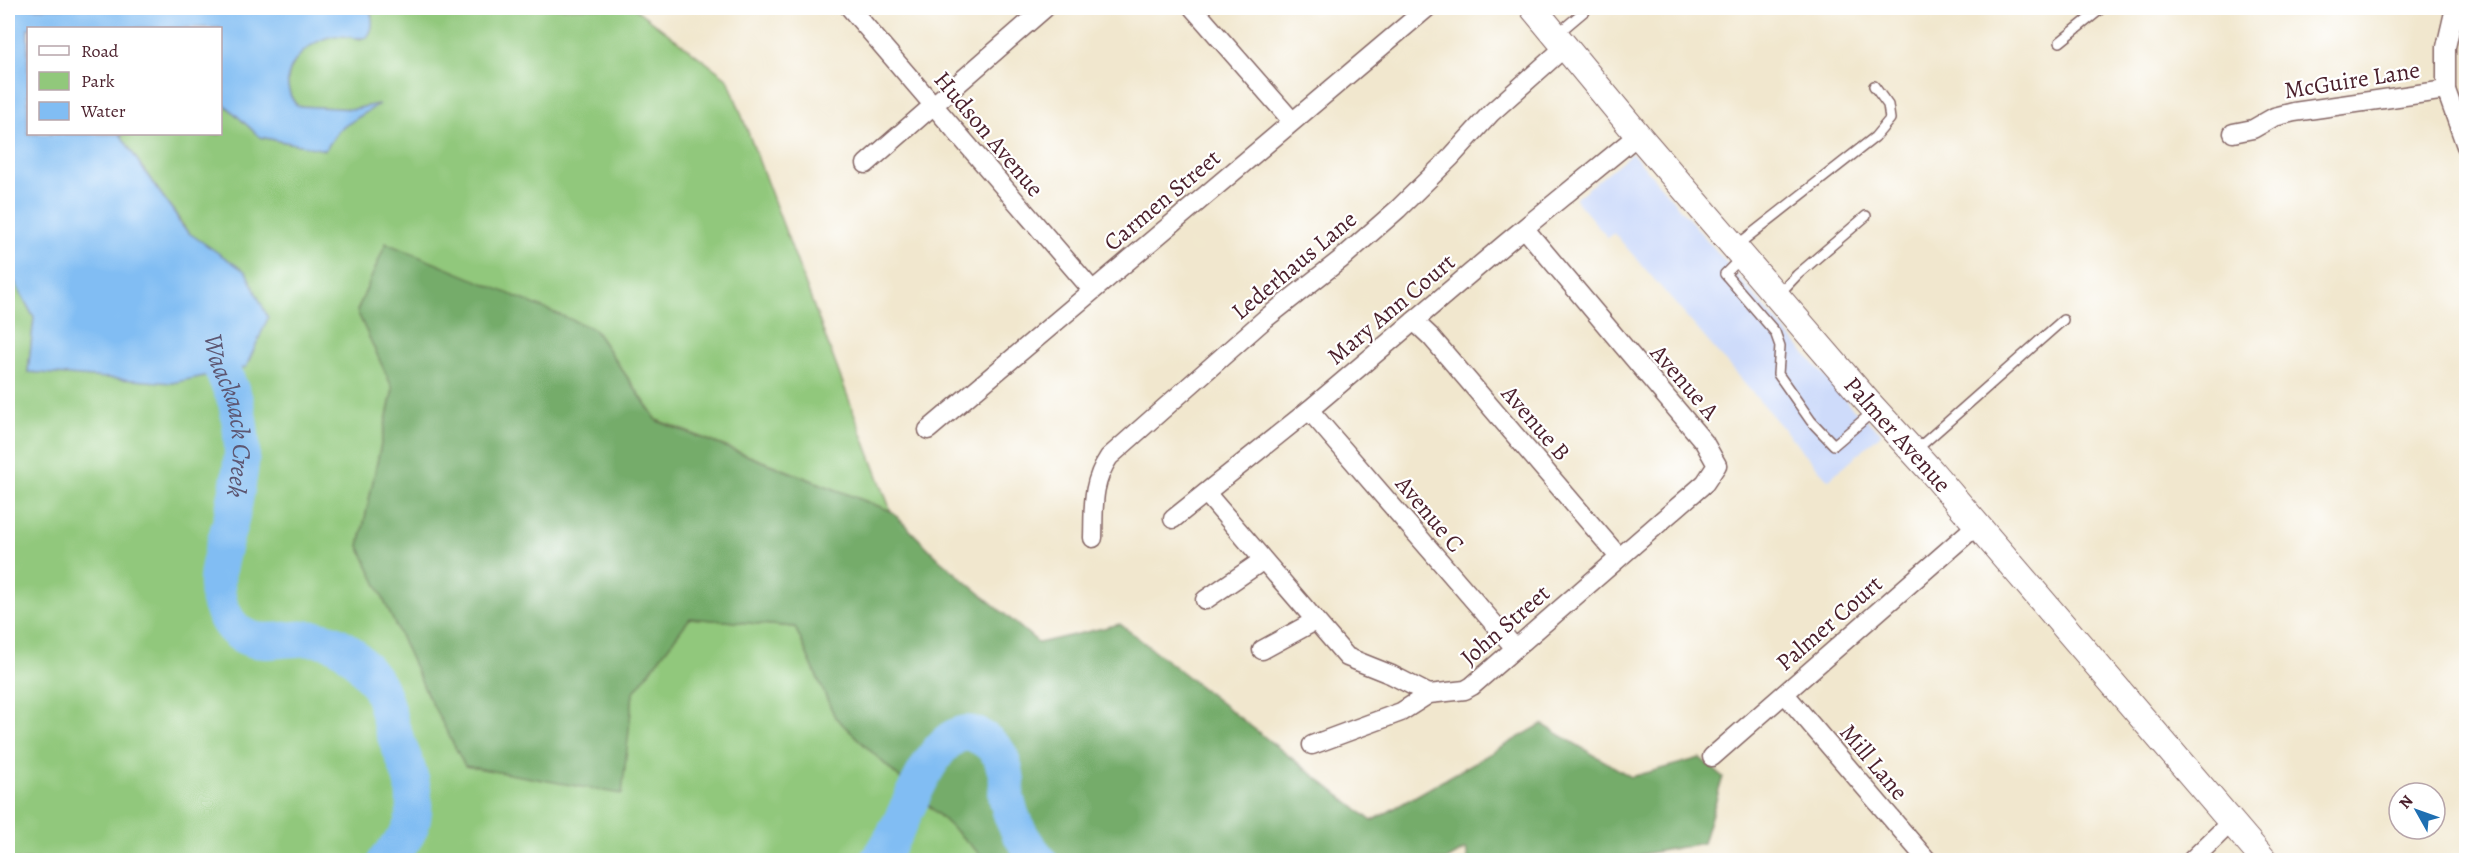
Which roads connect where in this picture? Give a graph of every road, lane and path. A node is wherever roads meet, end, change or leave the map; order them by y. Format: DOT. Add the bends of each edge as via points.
graph roads {
  1 [pos="850,8"];
  2 [pos="1045,8"];
  3 [pos="1193,8"];
  4 [pos="1427,8"];
  5 [pos="1533,8"];
  6 [pos="1588,8"];
  7 [pos="2102,8"];
  8 [pos="2455,8"];
  9 [pos="1561,41"];
  10 [pos="2060,42"];
  11 [pos="1874,86"];
  12 [pos="2446,90"];
  13 [pos="933,105"];
  14 [pos="1292,121"];
  15 [pos="2234,133"];
  16 [pos="1638,135"];
  17 [pos="2466,146"];
  18 [pos="866,164"];
  19 [pos="1866,216"];
  20 [pos="1525,229"];
  21 [pos="1739,251"];
  22 [pos="1092,290"];
  23 [pos="1783,317"];
  24 [pos="2063,320"];
  25 [pos="1414,321"];
  26 [pos="1876,409"];
  27 [pos="1309,410"];
  28 [pos="928,430"];
  29 [pos="1914,452"];
  30 [pos="1206,493"];
  31 [pos="1173,519"];
  32 [pos="1977,525"];
  33 [pos="1093,538"];
  34 [pos="1619,557"];
  35 [pos="1262,561"];
  36 [pos="1204,600"];
  37 [pos="1315,621"];
  38 [pos="1515,648"];
  39 [pos="1262,650"];
  40 [pos="1429,694"];
  41 [pos="1785,694"];
  42 [pos="1312,745"];
  43 [pos="1712,758"];
  44 [pos="2232,822"];
  45 [pos="1927,861"];
  46 [pos="2192,861"];
  47 [pos="2264,861"];
  1 -- 13 [label="street, Hudson Avenue"];
  2 -- 13 [label="street"];
  3 -- 14 [label="street"];
  4 -- 14 [label="street, Carmen Street"];
  5 -- 9 [label="street, Palmer Avenue"];
  6 -- 9 [label="lane"];
  7 -- 10 [label="lane"];
  8 -- 12 [label="street" via="2446,47"];
  9 -- 16 [label="street, Palmer Avenue"];
  9 -- 33 [label="street, Lederhaus Lane" via="1451,157 1381,223 1109,457 1094,488"];
  11 -- 21 [label="lane" via="1888,105 1890,119 1875,138"];
  12 -- 15 [label="street, McGuire Lane" via="2294,112"];
  12 -- 17 [label="street"];
  13 -- 18 [label="street"];
  13 -- 22 [label="street, Hudson Avenue"];
  14 -- 22 [label="street, Carmen Street"];
  16 -- 20 [label="street, Mary Ann Court"];
  16 -- 21 [label="street, Palmer Avenue"];
  19 -- 23 [label="lane" via="1797,275"];
  20 -- 25 [label="street, Mary Ann Court"];
  20 -- 34 [label="street, Avenue A" via="1704,442 1717,465 1705,483"];
  21 -- 23 [label="street, Palmer Avenue"];
  21 -- 23 [label="lane" via="1725,274"];
  22 -- 28 [label="street, Carmen Street"];
  23 -- 26 [label="street, Palmer Avenue"];
  23 -- 26 [label="lane" via="1778,374 1834,444"];
  24 -- 29 [label="lane"];
  25 -- 27 [label="street, Mary Ann Court"];
  25 -- 34 [label="street, Avenue B"];
  26 -- 29 [label="street, Palmer Avenue"];
  27 -- 30 [label="street, Mary Ann Court"];
  27 -- 38 [label="street, Avenue C"];
  29 -- 32 [label="street, Palmer Avenue"];
  30 -- 31 [label="street, Mary Ann Court"];
  30 -- 35 [label="street"];
  32 -- 41 [label="street, Palmer Court"];
  32 -- 44 [label="street, Palmer Avenue"];
  34 -- 38 [label="street, John Street"];
  35 -- 36 [label="street"];
  35 -- 37 [label="street"];
  37 -- 39 [label="street"];
  37 -- 40 [label="street" via="1347,657"];
  38 -- 40 [label="street, John Street" via="1465,690"];
  40 -- 42 [label="street, John Street" via="1401,712"];
  41 -- 43 [label="street, Palmer Court"];
  41 -- 45 [label="street, Mill Lane"];
  44 -- 46 [label="street"];
  44 -- 47 [label="street, Palmer Avenue"];
}
